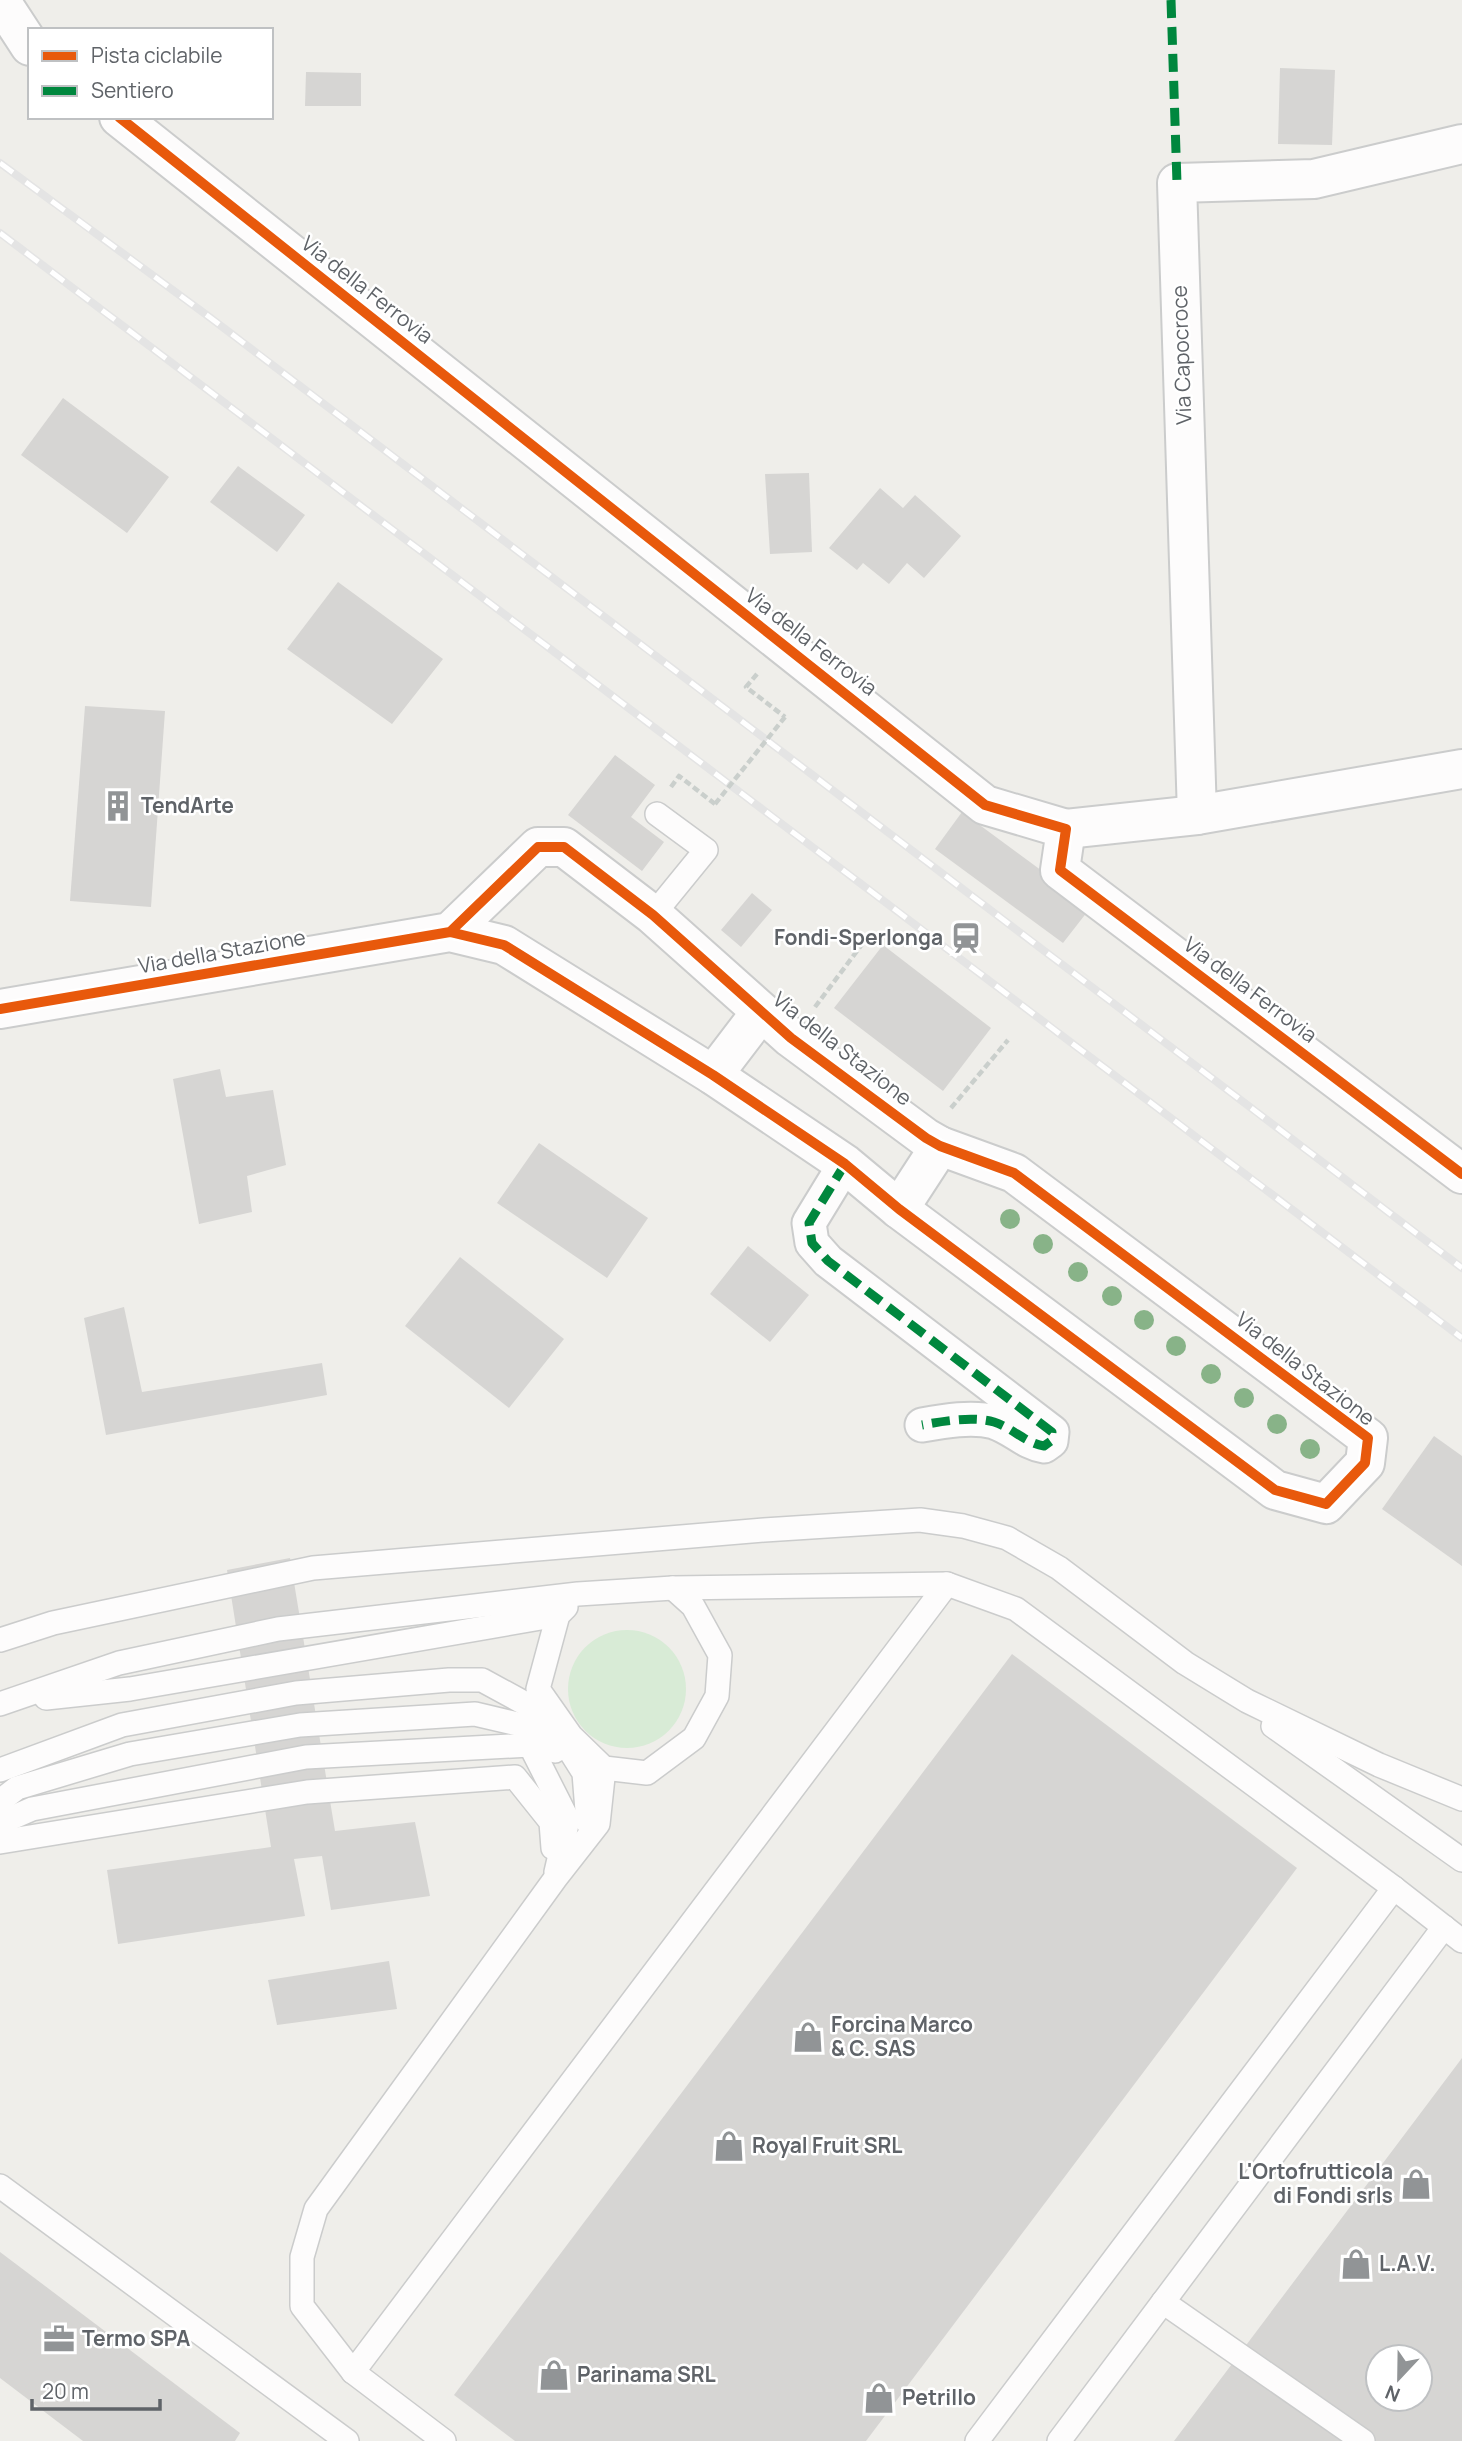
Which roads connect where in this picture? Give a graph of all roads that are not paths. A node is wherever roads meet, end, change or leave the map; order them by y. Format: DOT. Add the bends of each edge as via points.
graph roads {
  1 [pos="0,0"];
  2 [pos="28,43"];
  3 [pos="122,119"];
  4 [pos="1462,144"];
  5 [pos="1462,769"];
  6 [pos="657,814"];
  7 [pos="1197,816"];
  8 [pos="1066,829"];
  9 [pos="653,915"];
  10 [pos="450,932"];
  11 [pos="0,1009"];
  12 [pos="761,1012"];
  13 [pos="713,1075"];
  14 [pos="933,1142"];
  15 [pos="845,1164"];
  16 [pos="1462,1174"];
  17 [pos="899,1209"];
  18 [pos="922,1426"];
  19 [pos="947,1584"];
  20 [pos="673,1588"];
  21 [pos="578,1594"];
  22 [pos="558,1615"];
  23 [pos="0,1640"];
  24 [pos="1247,1701"];
  25 [pos="0,1704"];
  26 [pos="604,1768"];
  27 [pos="0,1770"];
  28 [pos="1462,1800"];
  29 [pos="0,1801"];
  30 [pos="0,1822"];
  31 [pos="0,1842"];
  32 [pos="1462,1860"];
  33 [pos="555,1879"];
  34 [pos="1394,1888"];
  35 [pos="1453,1934"];
  36 [pos="0,2186"];
  37 [pos="1163,2302"];
  38 [pos="353,2372"];
  39 [pos="347,2441"];
  40 [pos="444,2441"];
  41 [pos="977,2441"];
  42 [pos="1059,2441"];
  43 [pos="1363,2441"];
  1 -- 2 [label="street"];
  3 -- 8 [label="street, Via della Ferrovia" via="985,806"];
  4 -- 7 [label="street, Via Capocroce" via="1314,179 1177,183"];
  5 -- 7 [label="street"];
  6 -- 9 [label="lane" via="706,850"];
  7 -- 8 [label="street"];
  8 -- 16 [label="street, Via della Ferrovia" via="1060,870"];
  9 -- 10 [label="street, Via della Stazione" via="564,847 538,847"];
  9 -- 12 [label="street, Via della Stazione"];
  10 -- 11 [label="street, Via della Stazione"];
  10 -- 13 [label="street, Via della Stazione" via="504,944"];
  12 -- 13 [label="street, Via della Stazione"];
  12 -- 14 [label="street, Via della Stazione"];
  13 -- 15 [label="street, Via della Stazione"];
  14 -- 17 [label="street"];
  14 -- 17 [label="street, Via della Stazione" via="1014,1172 1368,1438 1365,1463 1326,1504 1275,1490"];
  15 -- 17 [label="street, Via della Stazione"];
  15 -- 18 [label="street" via="809,1223 812,1243 828,1261 1052,1432 1051,1441 1044,1446 994,1422 950,1420"];
  19 -- 20 [label="lane"];
  19 -- 34 [label="lane" via="1016,1609"];
  19 -- 38 [label="lane"];
  20 -- 21 [label="lane"];
  20 -- 26 [label="lane" via="692,1606 720,1655 717,1696 694,1738 647,1773"];
  21 -- 22 [label="lane"];
  21 -- 25 [label="lane" via="278,1629 119,1663"];
  22 -- 25 [label="lane" via="130,1689"];
  22 -- 26 [label="lane" via="538,1689 571,1736"];
  23 -- 24 [label="lane" via="53,1623 313,1569 920,1520 1007,1538 1059,1568 1185,1663"];
  24 -- 28 [label="lane"];
  24 -- 32 [label="lane" via="1268,1722"];
  26 -- 33 [label="lane" via="598,1824"];
  27 -- 33 [label="lane" via="122,1725 296,1692 482,1680 548,1716 584,1773 589,1822"];
  29 -- 33 [label="lane" via="17,1788 130,1754 300,1726 475,1714 539,1728 574,1777 579,1820"];
  30 -- 33 [label="lane" via="32,1809 306,1758 530,1745 568,1820"];
  31 -- 33 [label="lane" via="307,1793 515,1777 551,1822"];
  33 -- 38 [label="lane" via="316,2209 302,2257 302,2306"];
  34 -- 35 [label="lane"];
  34 -- 41 [label="lane"];
  35 -- 37 [label="lane"];
  36 -- 39 [label="lane"];
  37 -- 42 [label="lane"];
  37 -- 43 [label="lane"];
  38 -- 40 [label="lane"];
}
